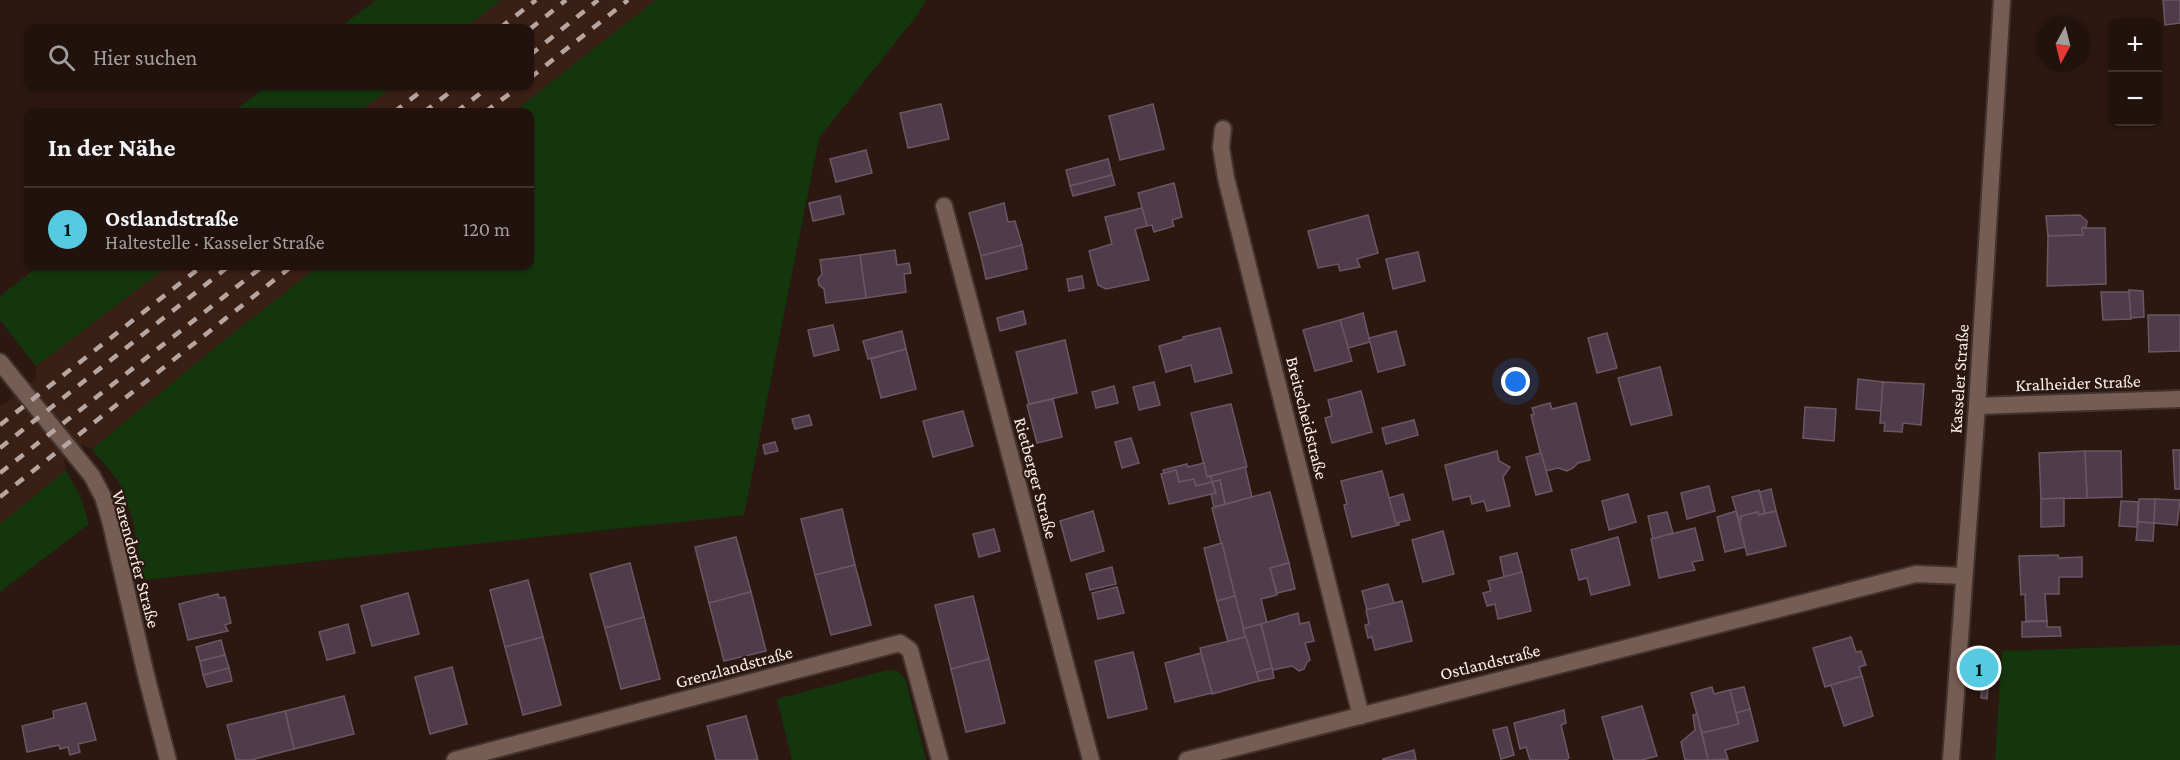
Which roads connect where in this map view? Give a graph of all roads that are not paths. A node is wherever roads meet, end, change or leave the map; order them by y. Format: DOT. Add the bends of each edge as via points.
graph roads {
  1 [pos="2002,0"];
  2 [pos="1223,129"];
  3 [pos="944,206"];
  4 [pos="0,362"];
  5 [pos="2180,399"];
  6 [pos="1977,406"];
  7 [pos="1964,576"];
  8 [pos="1361,716"];
  9 [pos="1197,759"];
  10 [pos="168,760"];
  11 [pos="455,760"];
  12 [pos="940,760"];
  13 [pos="1091,760"];
  14 [pos="1951,760"];
  1 -- 6 [label="street, Kasseler Straße"];
  2 -- 8 [label="street, Breitscheidstraße" via="1221,147 1226,178"];
  3 -- 13 [label="street, Rietberger Straße"];
  4 -- 10 [label="street, Warendorfer Straße" via="92,476 103,497"];
  5 -- 6 [label="street, Kralheider Straße"];
  6 -- 7 [label="street, Kasseler Straße"];
  7 -- 8 [label="street, Ostlandstraße" via="1916,574"];
  7 -- 14 [label="street, Kasseler Straße"];
  8 -- 9 [label="street, Ostlandstraße"];
  11 -- 12 [label="street, Grenzlandstraße" via="900,643 910,650"];
}
